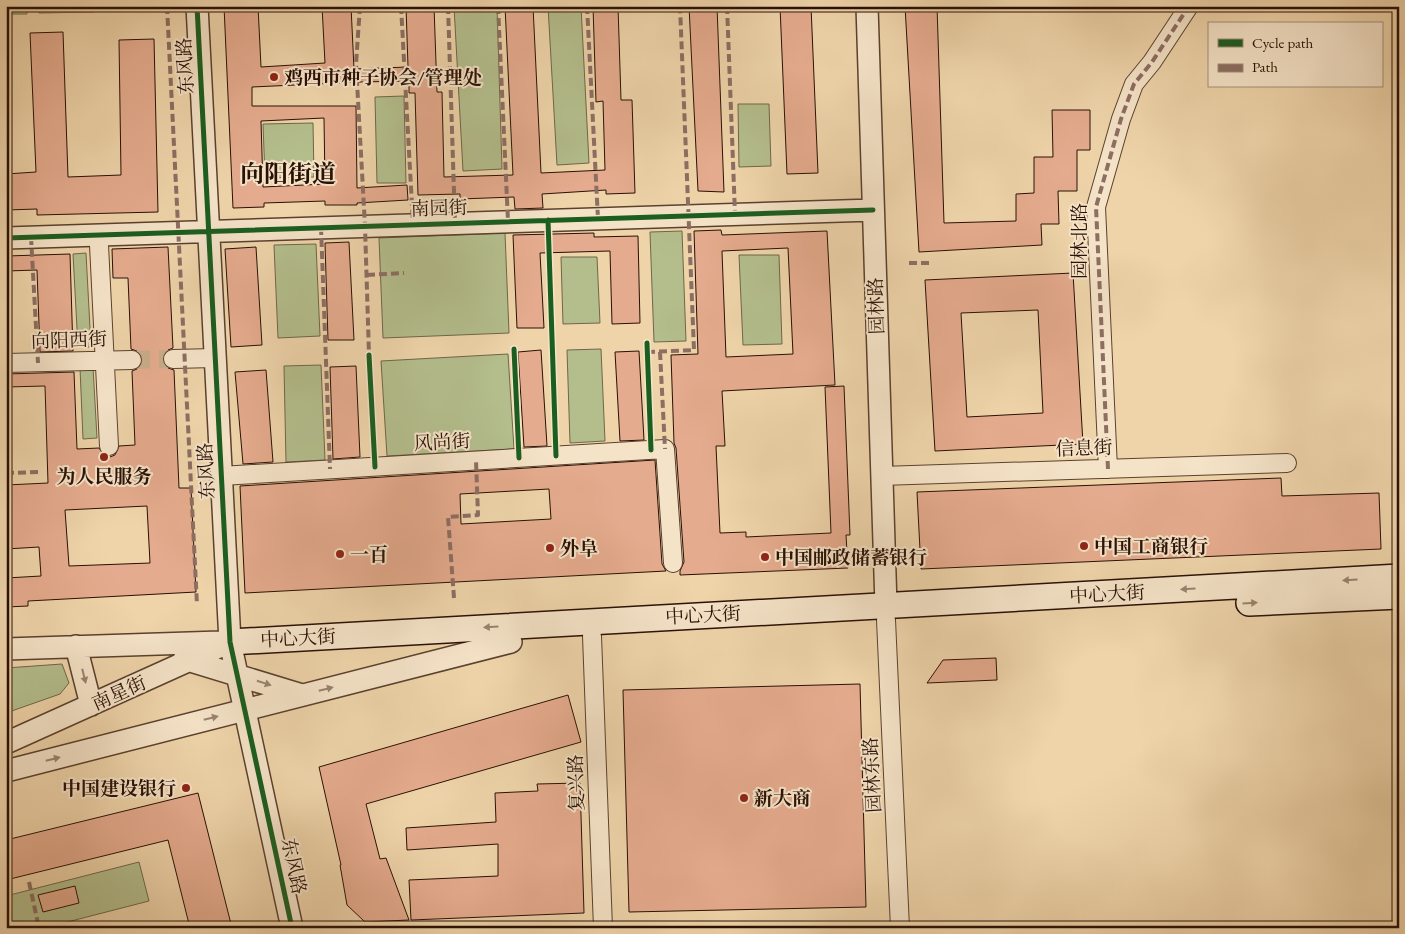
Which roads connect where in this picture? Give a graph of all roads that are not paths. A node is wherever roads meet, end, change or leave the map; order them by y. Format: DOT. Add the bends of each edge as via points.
graph roads {
  1 [pos="196,6"];
  2 [pos="867,6"];
  3 [pos="1189,6"];
  4 [pos="873,210"];
  5 [pos="208,230"];
  6 [pos="6,238"];
  7 [pos="99,245"];
  8 [pos="215,358"];
  9 [pos="174,359"];
  10 [pos="132,360"];
  11 [pos="104,361"];
  12 [pos="6,363"];
  13 [pos="109,446"];
  14 [pos="1287,463"];
  15 [pos="1108,469"];
  16 [pos="221,476"];
  17 [pos="882,476"];
  18 [pos="672,563"];
  19 [pos="1399,577"];
  20 [pos="1399,596"];
  21 [pos="886,613"];
  22 [pos="592,636"];
  23 [pos="230,642"];
  24 [pos="511,642"];
  25 [pos="98,645"];
  26 [pos="76,646"];
  27 [pos="6,649"];
  28 [pos="190,660"];
  29 [pos="237,675"];
  30 [pos="302,695"];
  31 [pos="91,705"];
  32 [pos="245,710"];
  33 [pos="6,742"];
  34 [pos="6,771"];
  35 [pos="292,928"];
  36 [pos="603,928"];
  37 [pos="900,928"];
  1 -- 5 [label="street, 东风路"];
  2 -- 4 [label="street, 园林路"];
  3 -- 15 [label="street, 园林北路" via="1134,84 1120,119 1096,207"];
  4 -- 5 [label="street, 南园街"];
  4 -- 17 [label="street, 园林路"];
  5 -- 6 [label="street, 南园街"];
  5 -- 8 [label="street, 东风路"];
  7 -- 11 [label="street"];
  8 -- 9 [label="street"];
  8 -- 16 [label="street, 东风路"];
  10 -- 11 [label="street, 向阳西街"];
  11 -- 12 [label="street, 向阳西街"];
  11 -- 13 [label="street"];
  14 -- 15 [label="street, 信息街"];
  15 -- 17 [label="street, 信息街"];
  16 -- 18 [label="street, 风尚街" via="665,449"];
  16 -- 23 [label="street, 东风路"];
  17 -- 21 [label="street, 园林路"];
  19 -- 21 [label="main road, 中心大街, one-way"];
  21 -- 20 [label="main road, 中心大街, one-way"];
  21 -- 22 [label="main road, 中心大街"];
  21 -- 23 [label="main road, 中心大街, one-way" via="592,621"];
  21 -- 37 [label="street, 园林东路"];
  22 -- 24 [label="main road, 中心大街"];
  22 -- 36 [label="street, 复兴路"];
  23 -- 25 [label="street, 中心大街"];
  23 -- 28 [label="street, 南星街"];
  23 -- 29 [label="street, 东风路"];
  30 -- 24 [label="street, one-way"];
  25 -- 26 [label="street, 中心大街"];
  25 -- 28 [label="street"];
  26 -- 27 [label="street, 中心大街"];
  26 -- 31 [label="street, one-way"];
  28 -- 29 [label="street"];
  28 -- 31 [label="street, 南星街"];
  29 -- 30 [label="street, one-way"];
  29 -- 32 [label="street, 东风路"];
  30 -- 32 [label="street"];
  31 -- 33 [label="street, 南星街"];
  34 -- 32 [label="street, one-way"];
  32 -- 35 [label="street, 东风路"];
}
